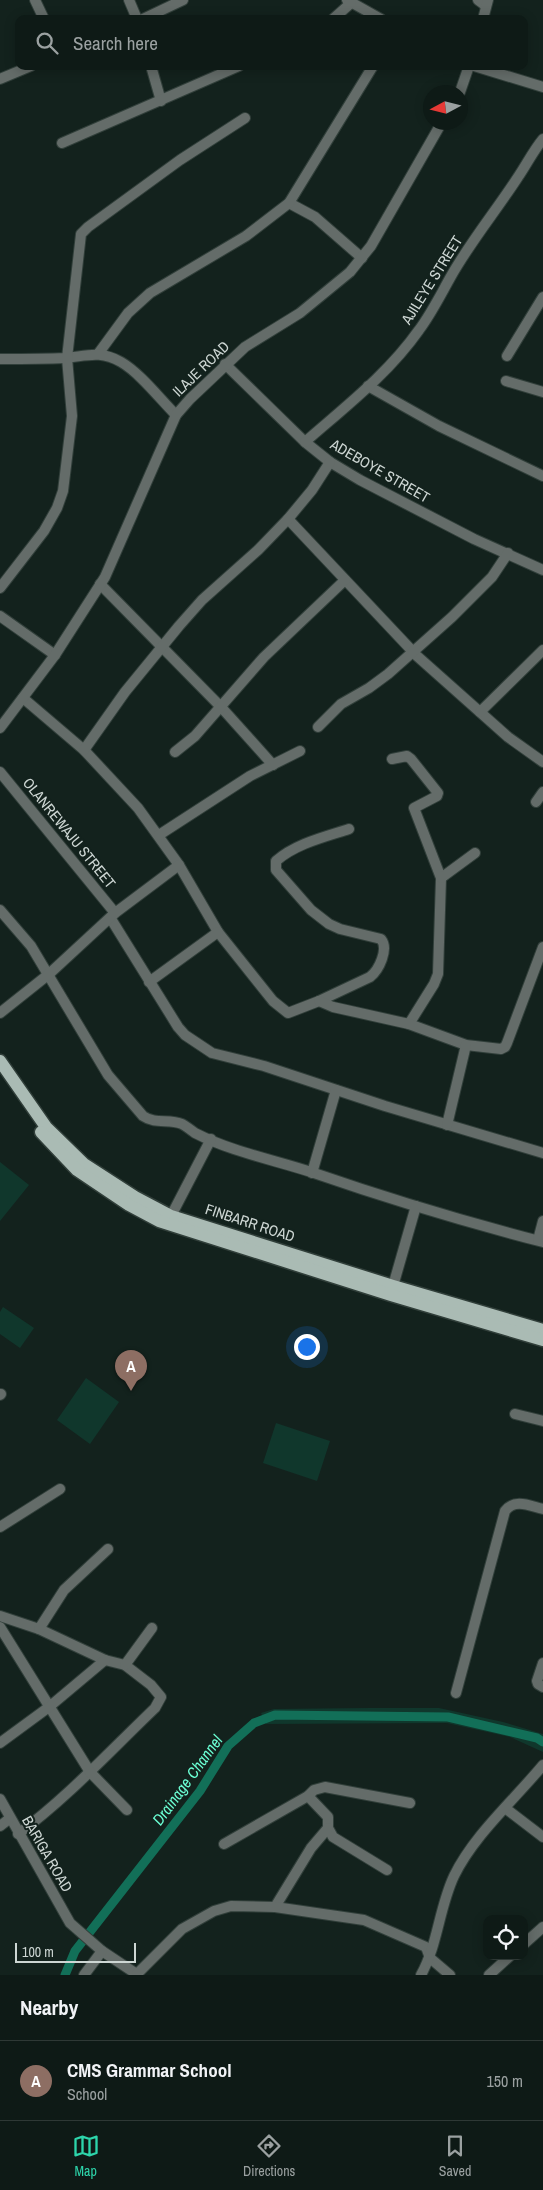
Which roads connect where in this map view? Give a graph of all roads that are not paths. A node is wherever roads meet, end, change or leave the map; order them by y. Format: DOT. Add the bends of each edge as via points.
graph roads {
  1 [pos="35,0"];
  2 [pos="130,0"];
  3 [pos="183,0"];
  4 [pos="349,2"];
  5 [pos="484,2"];
  6 [pos="42,15"];
  7 [pos="135,15"];
  8 [pos="151,15"];
  9 [pos="337,15"];
  10 [pos="373,15"];
  11 [pos="483,15"];
  12 [pos="21,70"];
  13 [pos="152,70"];
  14 [pos="230,70"];
  15 [pos="371,70"];
  16 [pos="468,70"];
  17 [pos="487,70"];
  18 [pos="0,79"];
  19 [pos="462,85"];
  20 [pos="543,87"];
  21 [pos="161,101"];
  22 [pos="245,118"];
  23 [pos="437,130"];
  24 [pos="543,139"];
  25 [pos="62,143"];
  26 [pos="289,203"];
  27 [pos="362,258"];
  28 [pos="543,297"];
  29 [pos="98,354"];
  30 [pos="507,356"];
  31 [pos="67,358"];
  32 [pos="0,359"];
  33 [pos="225,364"];
  34 [pos="506,381"];
  35 [pos="368,386"];
  36 [pos="543,392"];
  37 [pos="176,415"];
  38 [pos="305,442"];
  39 [pos="330,462"];
  40 [pos="543,476"];
  41 [pos="288,519"];
  42 [pos="508,553"];
  43 [pos="543,570"];
  44 [pos="345,580"];
  45 [pos="100,584"];
  46 [pos="0,588"];
  47 [pos="0,616"];
  48 [pos="162,646"];
  49 [pos="543,650"];
  50 [pos="413,651"];
  51 [pos="55,655"];
  52 [pos="23,698"];
  53 [pos="221,706"];
  54 [pos="480,712"];
  55 [pos="318,727"];
  56 [pos="0,728"];
  57 [pos="84,750"];
  58 [pos="300,751"];
  59 [pos="175,752"];
  60 [pos="392,759"];
  61 [pos="543,762"];
  62 [pos="273,765"];
  63 [pos="0,772"];
  64 [pos="543,792"];
  65 [pos="536,802"];
  66 [pos="349,829"];
  67 [pos="159,835"];
  68 [pos="475,853"];
  69 [pos="178,865"];
  70 [pos="441,878"];
  71 [pos="0,910"];
  72 [pos="113,916"];
  73 [pos="218,932"];
  74 [pos="543,947"];
  75 [pos="49,974"];
  76 [pos="149,982"];
  77 [pos="319,1001"];
  78 [pos="0,1013"];
  79 [pos="409,1024"];
  80 [pos="466,1045"];
  81 [pos="0,1061"];
  82 [pos="0,1075"];
  83 [pos="336,1090"];
  84 [pos="446,1125"];
  85 [pos="211,1139"];
  86 [pos="543,1153"];
  87 [pos="312,1173"];
  88 [pos="416,1206"];
  89 [pos="171,1216"];
  90 [pos="543,1221"];
  91 [pos="540,1241"];
  92 [pos="393,1286"];
  93 [pos="543,1330"];
  94 [pos="543,1340"];
  95 [pos="515,1414"];
  96 [pos="543,1421"];
  97 [pos="60,1489"];
  98 [pos="543,1509"];
  99 [pos="0,1527"];
  100 [pos="108,1549"];
  101 [pos="0,1616"];
  102 [pos="0,1627"];
  103 [pos="152,1628"];
  104 [pos="39,1629"];
  105 [pos="106,1660"];
  106 [pos="543,1663"];
  107 [pos="125,1665"];
  108 [pos="543,1687"];
  109 [pos="456,1693"];
  110 [pos="49,1706"];
  111 [pos="0,1743"];
  112 [pos="543,1765"];
  113 [pos="90,1772"];
  114 [pos="308,1796"];
  115 [pos="0,1799"];
  116 [pos="410,1803"];
  117 [pos="505,1808"];
  118 [pos="127,1810"];
  119 [pos="10,1819"];
  120 [pos="0,1826"];
  121 [pos="328,1828"];
  122 [pos="18,1834"];
  123 [pos="543,1838"];
  124 [pos="224,1844"];
  125 [pos="387,1870"];
  126 [pos="275,1907"];
  127 [pos="543,1927"];
  128 [pos="528,1940"];
  129 [pos="99,1949"];
  130 [pos="430,1958"];
  131 [pos="505,1960"];
  132 [pos="137,1974"];
  133 [pos="84,1975"];
  134 [pos="421,1975"];
  135 [pos="450,1975"];
  136 [pos="488,1975"];
  1 -- 6 [label="street"];
  2 -- 7 [label="street"];
  3 -- 8 [label="street"];
  4 -- 9 [label="street"];
  4 -- 10 [label="street"];
  5 -- 11 [label="street"];
  12 -- 18 [label="street"];
  13 -- 21 [label="street"];
  14 -- 21 [label="street"];
  15 -- 26 [label="street"];
  16 -- 19 [label="street"];
  17 -- 20 [label="street"];
  21 -- 25 [label="street"];
  22 -- 31 [label="street" via="180,160 81,234"];
  23 -- 27 [label="street, ILAJE ROAD"];
  24 -- 35 [label="street, AJILEYE STREET" via="472,242 419,332 382,375"];
  26 -- 27 [label="street" via="315,217"];
  26 -- 29 [label="street" via="246,236 150,293 128,314"];
  27 -- 33 [label="street, ILAJE ROAD" via="350,272 300,313 245,347"];
  28 -- 30 [label="street"];
  29 -- 31 [label="street" via="86,353"];
  29 -- 37 [label="street" via="129,368"];
  31 -- 32 [label="street"];
  31 -- 46 [label="street" via="72,416 63,491 44,531"];
  33 -- 37 [label="street, ILAJE ROAD"];
  33 -- 38 [label="street, ADEBOYE STREET"];
  34 -- 36 [label="street"];
  35 -- 38 [label="street, AJILEYE STREET"];
  35 -- 40 [label="street" via="439,426"];
  37 -- 45 [label="street, ILAJE ROAD"];
  38 -- 39 [label="street, ADEBOYE STREET"];
  39 -- 41 [label="street"];
  39 -- 42 [label="street, ADEBOYE STREET" via="474,539"];
  41 -- 44 [label="street"];
  41 -- 48 [label="street" via="202,600"];
  42 -- 43 [label="street, ADEBOYE STREET"];
  42 -- 50 [label="street" via="478,594"];
  44 -- 50 [label="street"];
  44 -- 53 [label="street" via="264,658"];
  45 -- 48 [label="street"];
  45 -- 51 [label="street, ILAJE ROAD"];
  47 -- 51 [label="street"];
  48 -- 53 [label="street"];
  48 -- 57 [label="street"];
  49 -- 54 [label="street"];
  50 -- 54 [label="street"];
  50 -- 55 [label="street" via="369,688 341,704"];
  51 -- 52 [label="street, ILAJE ROAD"];
  52 -- 56 [label="street, ILAJE ROAD"];
  52 -- 57 [label="street"];
  53 -- 59 [label="street" via="195,736"];
  53 -- 62 [label="street"];
  54 -- 61 [label="street"];
  57 -- 67 [label="street" via="115,781"];
  58 -- 62 [label="street"];
  60 -- 70 [label="street" via="407,756 436,789 437,796 414,808"];
  62 -- 67 [label="street" via="250,776"];
  63 -- 72 [label="street, OLANREWAJU STREET"];
  64 -- 65 [label="street"];
  66 -- 77 [label="street" via="297,848 274,864 290,888 319,917 340,929 381,939 383,943 376,972"];
  67 -- 69 [label="street"];
  68 -- 70 [label="street"];
  69 -- 72 [label="street"];
  69 -- 73 [label="street"];
  70 -- 79 [label="street" via="438,974"];
  71 -- 75 [label="street" via="31,946"];
  72 -- 75 [label="street"];
  72 -- 76 [label="street, OLANREWAJU STREET"];
  73 -- 76 [label="street"];
  73 -- 77 [label="street" via="262,988 284,1010 293,1012"];
  74 -- 80 [label="street" via="505,1047"];
  75 -- 78 [label="street"];
  75 -- 85 [label="street" via="108,1075 143,1116 156,1122 182,1124"];
  76 -- 83 [label="street, OLANREWAJU STREET" via="185,1035 212,1053"];
  77 -- 79 [label="street"];
  79 -- 80 [label="street"];
  80 -- 84 [label="street"];
  81 -- 89 [label="main road, FINBARR ROAD" via="46,1127 84,1164"];
  82 -- 94 [label="main road, FINBARR ROAD" via="40,1131 77,1170 160,1222"];
  83 -- 84 [label="street, OLANREWAJU STREET"];
  83 -- 87 [label="street"];
  84 -- 86 [label="street, OLANREWAJU STREET"];
  85 -- 87 [label="street"];
  85 -- 89 [label="street"];
  87 -- 88 [label="street"];
  88 -- 91 [label="street"];
  88 -- 92 [label="street"];
  89 -- 92 [label="main road, FINBARR ROAD"];
  90 -- 91 [label="street"];
  92 -- 93 [label="main road, FINBARR ROAD"];
  95 -- 96 [label="street"];
  97 -- 99 [label="street"];
  98 -- 109 [label="street" via="515,1503 506,1511"];
  100 -- 104 [label="street" via="64,1590"];
  101 -- 104 [label="street"];
  102 -- 110 [label="street"];
  103 -- 107 [label="street"];
  104 -- 105 [label="street"];
  105 -- 107 [label="street"];
  105 -- 110 [label="street"];
  106 -- 108 [label="street" via="537,1681"];
  107 -- 113 [label="street" via="161,1697 155,1708"];
  110 -- 111 [label="street"];
  110 -- 113 [label="street"];
  112 -- 117 [label="street"];
  113 -- 118 [label="street"];
  113 -- 122 [label="street" via="52,1809"];
  114 -- 116 [label="street" via="325,1787"];
  114 -- 121 [label="street" via="328,1817"];
  114 -- 124 [label="street"];
  115 -- 119 [label="street, BARIGA ROAD"];
  117 -- 123 [label="street"];
  117 -- 130 [label="street" via="454,1877"];
  119 -- 120 [label="street"];
  119 -- 122 [label="street, BARIGA ROAD"];
  121 -- 125 [label="street" via="341,1843"];
  121 -- 126 [label="street" via="311,1848"];
  122 -- 129 [label="street, BARIGA ROAD" via="70,1923"];
  126 -- 130 [label="street" via="364,1920 426,1947"];
  126 -- 132 [label="street" via="231,1906 214,1911 182,1929"];
  127 -- 128 [label="street"];
  129 -- 132 [label="street, BARIGA ROAD"];
  129 -- 133 [label="street"];
  130 -- 134 [label="street"];
  130 -- 135 [label="street"];
  131 -- 136 [label="street"];
}
